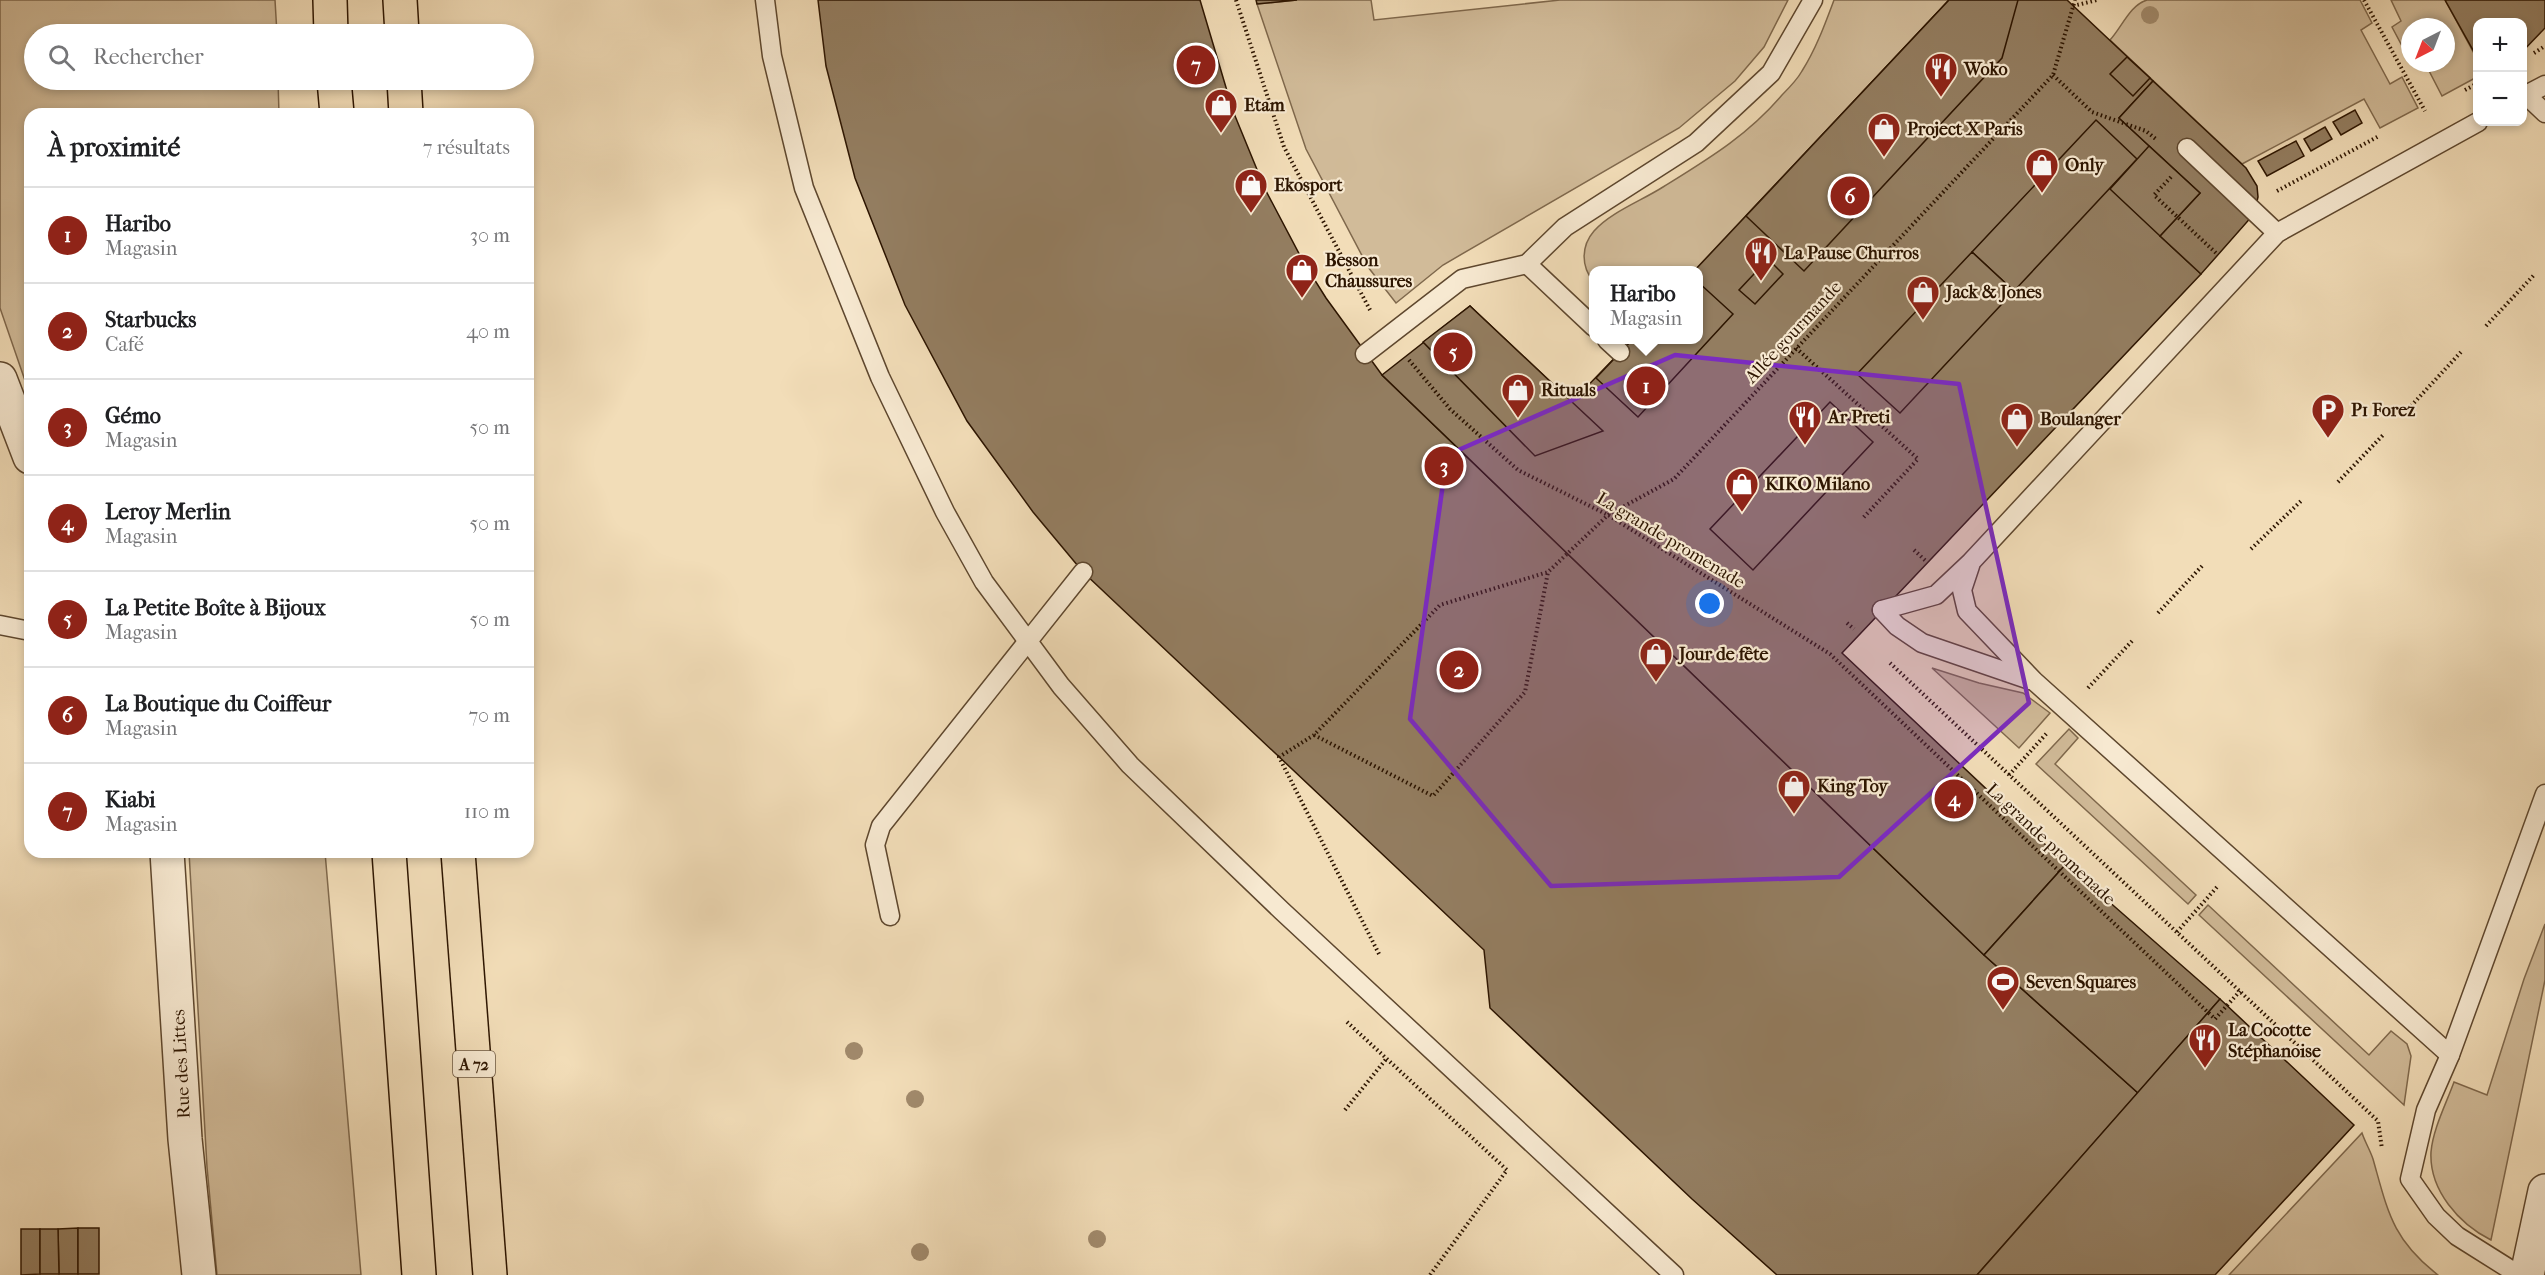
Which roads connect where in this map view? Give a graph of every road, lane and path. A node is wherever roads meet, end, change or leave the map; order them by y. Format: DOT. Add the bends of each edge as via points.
graph roads {
  1 [pos="330,0"];
  2 [pos="400,0"];
  3 [pos="765,0"];
  4 [pos="1236,0"];
  5 [pos="1813,0"];
  6 [pos="2075,0"];
  7 [pos="2097,0"];
  8 [pos="2364,0"];
  9 [pos="2073,6"];
  10 [pos="331,24"];
  11 [pos="401,24"];
  12 [pos="2053,75"];
  13 [pos="2545,85"];
  14 [pos="2473,86"];
  15 [pos="335,90"];
  16 [pos="405,90"];
  17 [pos="2457,94"];
  18 [pos="2527,94"];
  19 [pos="2527,98"];
  20 [pos="2436,106"];
  21 [pos="336,108"];
  22 [pos="406,108"];
  23 [pos="2425,111"];
  24 [pos="2545,113"];
  25 [pos="2415,117"];
  26 [pos="2473,125"];
  27 [pos="2386,133"];
  28 [pos="2161,144"];
  29 [pos="2187,148"];
  30 [pos="2175,172"];
  31 [pos="2277,192"];
  32 [pos="2277,233"];
  33 [pos="1527,264"];
  34 [pos="2238,274"];
  35 [pos="2534,274"];
  36 [pos="1374,318"];
  37 [pos="1589,323"];
  38 [pos="2486,326"];
  39 [pos="1796,348"];
  40 [pos="2461,352"];
  41 [pos="1365,354"];
  42 [pos="1404,354"];
  43 [pos="0,379"];
  44 [pos="2410,406"];
  45 [pos="2384,434"];
  46 [pos="24,441"];
  47 [pos="2338,482"];
  48 [pos="2301,501"];
  49 [pos="1608,515"];
  50 [pos="1862,519"];
  51 [pos="2251,549"];
  52 [pos="1971,562"];
  53 [pos="2202,566"];
  54 [pos="1083,572"];
  55 [pos="1548,572"];
  56 [pos="2158,613"];
  57 [pos="1847,623"];
  58 [pos="0,624"];
  59 [pos="24,630"];
  60 [pos="1856,631"];
  61 [pos="1027,640"];
  62 [pos="2132,641"];
  63 [pos="1881,655"];
  64 [pos="2034,681"];
  65 [pos="2082,695"];
  66 [pos="2050,730"];
  67 [pos="1314,735"];
  68 [pos="2009,775"];
  69 [pos="2545,794"];
  70 [pos="167,858"];
  71 [pos="389,858"];
  72 [pos="458,858"];
  73 [pos="2238,864"];
  74 [pos="890,916"];
  75 [pos="2177,932"];
  76 [pos="1383,963"];
  77 [pos="2240,992"];
  78 [pos="1347,1022"];
  79 [pos="2450,1054"];
  80 [pos="1387,1058"];
  81 [pos="1344,1110"];
  82 [pos="2383,1158"];
  83 [pos="2545,1191"];
  84 [pos="199,1275"];
  85 [pos="419,1275"];
  86 [pos="490,1275"];
  87 [pos="1430,1275"];
  88 [pos="1674,1275"];
  89 [pos="2519,1275"];
  90 [pos="2528,1275"];
  1 -- 10 [label="highway"];
  2 -- 11 [label="highway"];
  3 -- 61 [label="lane" via="772,56 804,188 880,377 945,512 984,582"];
  4 -- 36 [label="path" via="1284,147"];
  5 -- 33 [label="lane" via="1771,73 1713,127 1565,227"];
  6 -- 9 [label="path, Allée gourmande"];
  7 -- 9 [label="path"];
  8 -- 23 [label="path"];
  9 -- 12 [label="path, Allée gourmande"];
  12 -- 28 [label="path" via="2092,112 2146,131"];
  12 -- 39 [label="path, Allée gourmande"];
  13 -- 18 [label="lane"];
  14 -- 17 [label="path"];
  15 -- 21 [label="highway"];
  16 -- 22 [label="highway"];
  19 -- 24 [label="lane"];
  20 -- 23 [label="path"];
  23 -- 25 [label="path"];
  26 -- 32 [label="lane"];
  27 -- 31 [label="path"];
  29 -- 32 [label="lane"];
  30 -- 34 [label="path" via="2154,195"];
  32 -- 34 [label="lane"];
  33 -- 37 [label="lane"];
  33 -- 41 [label="lane" via="1462,279"];
  34 -- 52 [label="lane"];
  35 -- 38 [label="path"];
  39 -- 49 [label="path, Allée gourmande" via="1674,479"];
  39 -- 50 [label="path" via="1918,459"];
  40 -- 44 [label="path"];
  42 -- 49 [label="path, La grande promenade" via="1450,409 1518,470"];
  43 -- 46 [label="street"];
  45 -- 47 [label="path"];
  48 -- 51 [label="path"];
  49 -- 55 [label="path, Allée gourmande"];
  49 -- 77 [label="path, La grande promenade" via="1830,654 2216,1019"];
  52 -- 64 [label="lane" via="1962,590 1967,611"];
  52 -- 64 [label="lane" via="1936,595 1882,610 1922,643"];
  53 -- 56 [label="path"];
  54 -- 61 [label="lane"];
  55 -- 67 [label="path" via="1440,605"];
  55 -- 67 [label="path" via="1525,692 1433,796"];
  57 -- 60 [label="path"];
  58 -- 59 [label="lane"];
  61 -- 74 [label="lane" via="881,826 875,845"];
  61 -- 88 [label="lane" via="1061,686 1130,765"];
  62 -- 65 [label="path"];
  63 -- 68 [label="path"];
  64 -- 73 [label="lane"];
  66 -- 68 [label="path"];
  67 -- 76 [label="path" via="1279,757"];
  68 -- 75 [label="path"];
  69 -- 79 [label="lane"];
  70 -- 84 [label="street, Rue des Littes" via="185,1139"];
  71 -- 85 [label="highway"];
  72 -- 86 [label="highway, A 72"];
  73 -- 75 [label="path"];
  73 -- 79 [label="lane"];
  75 -- 77 [label="path"];
  77 -- 82 [label="path" via="2378,1121"];
  78 -- 80 [label="path"];
  79 -- 89 [label="lane" via="2426,1110 2410,1179 2436,1216 2457,1236"];
  80 -- 81 [label="path"];
  80 -- 87 [label="path" via="1507,1170"];
  83 -- 90 [label="street"];
}
